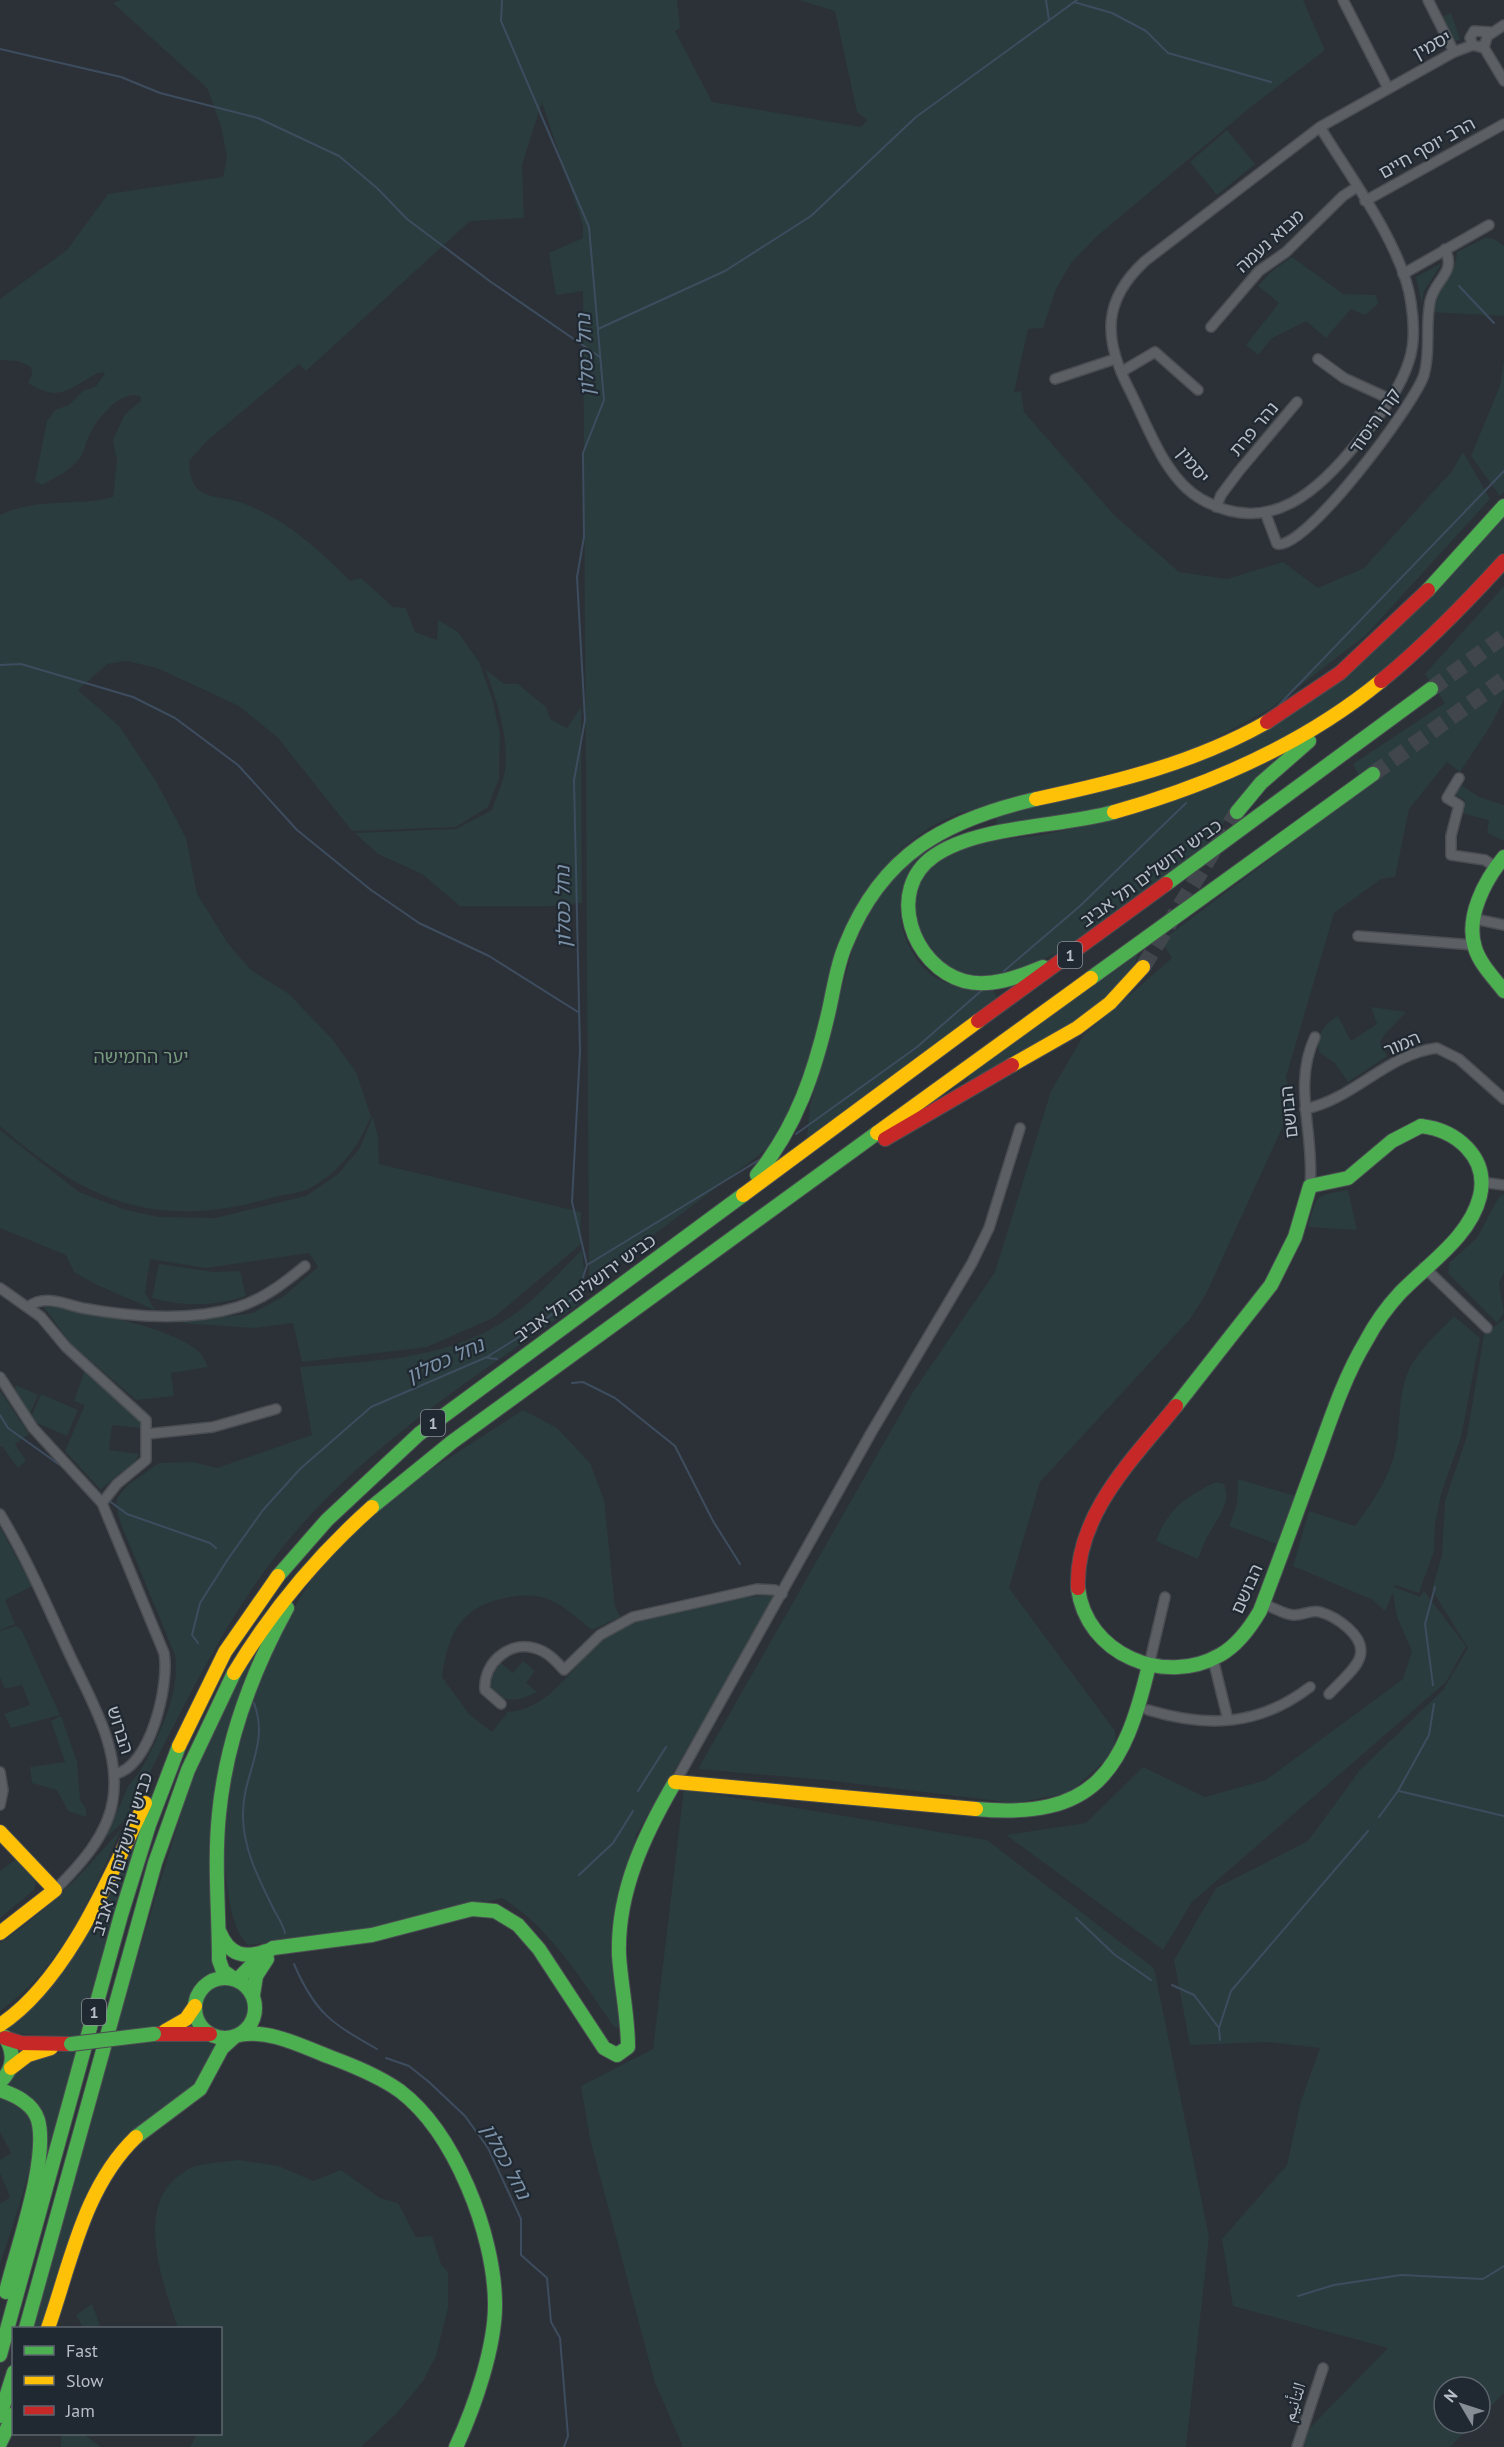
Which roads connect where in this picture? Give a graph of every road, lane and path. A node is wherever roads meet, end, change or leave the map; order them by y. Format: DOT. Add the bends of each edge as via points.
graph roads {
  1 [pos="1343,0"];
  2 [pos="1428,0"];
  3 [pos="1504,25"];
  4 [pos="1479,40"];
  5 [pos="1454,52"];
  6 [pos="1504,81"];
  7 [pos="1388,88"];
  8 [pos="1504,124"];
  9 [pos="1320,127"];
  10 [pos="1357,187"];
  11 [pos="1365,201"];
  12 [pos="1489,225"];
  13 [pos="1445,249"];
  14 [pos="1403,274"];
  15 [pos="1211,327"];
  16 [pos="1115,359"];
  17 [pos="1318,359"];
  18 [pos="1121,372"];
  19 [pos="1054,379"];
  20 [pos="1198,390"];
  21 [pos="1390,399"];
  22 [pos="1297,402"];
  23 [pos="1504,506"];
  24 [pos="1216,507"];
  25 [pos="1265,512"];
  26 [pos="1504,561"];
  27 [pos="1431,689"];
  28 [pos="1368,693"];
  29 [pos="1373,774"];
  30 [pos="1459,778"];
  31 [pos="1238,812"];
  32 [pos="1500,862"];
  33 [pos="1475,919"];
  34 [pos="1504,925"];
  35 [pos="1358,936"];
  36 [pos="1474,945"];
  37 [pos="1078,948"];
  38 [pos="1143,967"];
  39 [pos="1504,991"];
  40 [pos="1315,1037"];
  41 [pos="1504,1099"];
  42 [pos="1305,1108"];
  43 [pos="1020,1128"];
  44 [pos="1481,1182"];
  45 [pos="1504,1185"];
  46 [pos="1310,1186"];
  47 [pos="772,1209"];
  48 [pos="708,1220"];
  49 [pos="304,1266"];
  50 [pos="1424,1267"];
  51 [pos="0,1288"];
  52 [pos="28,1307"];
  53 [pos="1487,1328"];
  54 [pos="0,1377"];
  55 [pos="276,1409"];
  56 [pos="147,1434"];
  57 [pos="102,1503"];
  58 [pos="0,1514"];
  59 [pos="320,1558"];
  60 [pos="782,1594"];
  61 [pos="1165,1597"];
  62 [pos="1263,1604"];
  63 [pos="1213,1659"];
  64 [pos="1149,1665"];
  65 [pos="211,1678"];
  66 [pos="1310,1687"];
  67 [pos="1329,1694"];
  68 [pos="501,1704"];
  69 [pos="1148,1710"];
  70 [pos="1228,1720"];
  71 [pos="0,1772"];
  72 [pos="114,1774"];
  73 [pos="676,1780"];
  74 [pos="0,1805"];
  75 [pos="0,1832"];
  76 [pos="56,1890"];
  77 [pos="219,1927"];
  78 [pos="0,1933"];
  79 [pos="285,1946"];
  80 [pos="266,1951"];
  81 [pos="235,1979"];
  82 [pos="255,2002"];
  83 [pos="195,2006"];
  84 [pos="2,2032"];
  85 [pos="156,2034"];
  86 [pos="212,2035"];
  87 [pos="236,2036"];
  88 [pos="63,2045"];
  89 [pos="331,2059"];
  90 [pos="11,2068"];
  91 [pos="0,2082"];
  92 [pos="0,2090"];
  93 [pos="0,2316"];
  94 [pos="26,2327"];
  95 [pos="48,2327"];
  96 [pos="0,2355"];
  97 [pos="1323,2368"];
  98 [pos="12,2378"];
  99 [pos="0,2416"];
  100 [pos="12,2418"];
  101 [pos="0,2443"];
  102 [pos="456,2447"];
  103 [pos="1297,2447"];
  1 -- 7 [label="street"];
  2 -- 5 [label="street"];
  3 -- 4 [label="street, יסמין"];
  4 -- 5 [label="street, יסמין"];
  4 -- 6 [label="street"];
  5 -- 7 [label="street, יסמין"];
  7 -- 9 [label="street, יסמין"];
  8 -- 11 [label="street, הרב יוסף חיים"];
  9 -- 10 [label="street, יסמין"];
  9 -- 16 [label="street, יסמין" via="1133,272 1113,308 1110,337"];
  10 -- 11 [label="street, יסמין"];
  10 -- 15 [label="street, מבוא נעמה" via="1286,252 1259,271"];
  11 -- 14 [label="street, יסמין"];
  12 -- 13 [label="street"];
  13 -- 14 [label="street"];
  13 -- 25 [label="street, קרן היסוד" via="1450,268 1429,304 1424,375 1400,420 1337,497 1292,540 1277,544"];
  14 -- 21 [label="street, יסמין" via="1411,301 1413,340 1406,370"];
  16 -- 18 [label="street, יסמין"];
  16 -- 19 [label="street"];
  17 -- 21 [label="street" via="1344,378"];
  18 -- 20 [label="street" via="1155,352"];
  18 -- 24 [label="street, יסמין" via="1170,468 1189,489"];
  21 -- 25 [label="street, יסמין" via="1350,453 1316,489 1286,506"];
  22 -- 24 [label="street, נהר פרת" via="1239,471"];
  23 -- 48 [label="main road" via="1372,645 1330,681 1275,718 1216,747 1151,771 964,818 923,840 896,862 865,901 849,934 810,1080 794,1122 762,1170"];
  24 -- 25 [label="street, יסמין"];
  26 -- 28 [label="main road" via="1442,630"];
  27 -- 37 [label="main road, כביש ירושלים תל אביב / 1"];
  28 -- 31 [label="main road" via="1271,772"];
  28 -- 37 [label="main road" via="1292,742 1179,792 1100,816 951,845 926,862 911,886 908,919 917,944 933,964 954,977 979,983 1003,980 1047,965"];
  29 -- 47 [label="main road, כביש ירושלים תל אביב / 1"];
  30 -- 32 [label="street" via="1447,798 1459,805 1451,836 1451,855"];
  32 -- 33 [label="main road" via="1486,882"];
  33 -- 34 [label="street"];
  33 -- 36 [label="main road"];
  35 -- 36 [label="street"];
  36 -- 39 [label="main road"];
  37 -- 48 [label="main road, כביש ירושלים תל אביב / 1"];
  38 -- 47 [label="main road" via="1110,1003 1068,1034 852,1158"];
  40 -- 42 [label="street, הבושם" via="1303,1079"];
  41 -- 42 [label="street, המור" via="1459,1059 1437,1048 1407,1056 1333,1101"];
  42 -- 46 [label="street, הבושם" via="1312,1157"];
  43 -- 60 [label="street" via="989,1228 972,1263"];
  44 -- 45 [label="street"];
  44 -- 46 [label="main road" via="1471,1150 1460,1139 1436,1126 1421,1126 1407,1130 1353,1177 1326,1186"];
  44 -- 50 [label="main road, הבושם" via="1467,1225"];
  46 -- 64 [label="main road, הבושם" via="1304,1216 1283,1265 1254,1309 1108,1491 1083,1545 1077,1591 1090,1626 1116,1652"];
  47 -- 59 [label="main road, כביש ירושלים תל אביב / 1" via="446,1447 378,1502"];
  48 -- 65 [label="main road, כביש ירושלים תל אביב / 1" via="452,1408 354,1491 274,1581"];
  49 -- 52 [label="street" via="263,1297 214,1312 134,1315 46,1300"];
  50 -- 53 [label="street"];
  50 -- 62 [label="main road, הבושם" via="1376,1323 1352,1365"];
  51 -- 52 [label="street"];
  52 -- 56 [label="street" via="143,1416"];
  54 -- 57 [label="street" via="31,1426"];
  55 -- 56 [label="street" via="213,1426"];
  56 -- 57 [label="street" via="144,1464 117,1484"];
  57 -- 72 [label="street" via="162,1647 166,1671 162,1700 141,1753 130,1768"];
  58 -- 72 [label="street, הברוש" via="96,1712"];
  59 -- 77 [label="main road" via="280,1620 248,1689 232,1739 219,1816"];
  59 -- 94 [label="main road, כביש ירושלים תל אביב / 1" via="255,1638 201,1735 180,1785 147,1888"];
  60 -- 68 [label="street" via="757,1589 633,1617 600,1635 564,1670 536,1648 513,1648 494,1661 486,1674 485,1690"];
  60 -- 73 [label="street"];
  61 -- 64 [label="street"];
  62 -- 63 [label="main road, הבושם" via="1240,1640"];
  62 -- 67 [label="street" via="1295,1615 1321,1612 1339,1620 1356,1635 1363,1648 1361,1658"];
  63 -- 64 [label="main road, הבושם" via="1178,1667"];
  63 -- 70 [label="street"];
  64 -- 73 [label="main road" via="1129,1740 1116,1765 1093,1788 1055,1807 997,1811"];
  65 -- 84 [label="main road" via="81,1933"];
  65 -- 96 [label="main road, כביש ירושלים תל אביב / 1" via="181,1738 145,1831"];
  66 -- 70 [label="street" via="1280,1708"];
  69 -- 70 [label="street" via="1190,1720"];
  71 -- 74 [label="street"];
  72 -- 76 [label="street, הברוש" via="113,1801 106,1826"];
  73 -- 79 [label="main road" via="651,1820 623,1907 619,1946 628,2047 617,2055 604,2048 528,1936 495,1911 472,1909 364,1936"];
  75 -- 76 [label="main road"];
  76 -- 78 [label="main road, הברוש"];
  77 -- 80 [label="main road" via="224,1944 237,1955"];
  77 -- 81 [label="main road" via="221,1967"];
  79 -- 80 [label="main road"];
  79 -- 82 [label="main road" via="262,1965 254,1982"];
  80 -- 81 [label="main road"];
  81 -- 82 [label="main road" via="248,1988"];
  81 -- 83 [label="main road" via="209,1982 199,1993"];
  82 -- 87 [label="main road" via="251,2023"];
  82 -- 89 [label="main road" via="267,2026"];
  83 -- 85 [label="main road" via="182,2023"];
  83 -- 86 [label="main road" via="200,2024"];
  84 -- 88 [label="main road" via="21,2043"];
  84 -- 90 [label="main road" via="13,2055"];
  85 -- 86 [label="main road"];
  85 -- 88 [label="main road, bridge"];
  86 -- 87 [label="main road"];
  87 -- 89 [label="main road" via="255,2032 273,2036"];
  87 -- 95 [label="main road" via="221,2048 210,2076 199,2090 135,2137 106,2171"];
  88 -- 90 [label="main road" via="28,2055"];
  89 -- 102 [label="main road" via="400,2091 426,2115 446,2147 479,2224 493,2275 495,2306 489,2342"];
  90 -- 91 [label="main road"];
  92 -- 93 [label="main road" via="29,2106 39,2122 41,2144"];
  97 -- 103 [label="street, التأنيم"];
  98 -- 99 [label="main road"];
  100 -- 101 [label="main road"];
}
